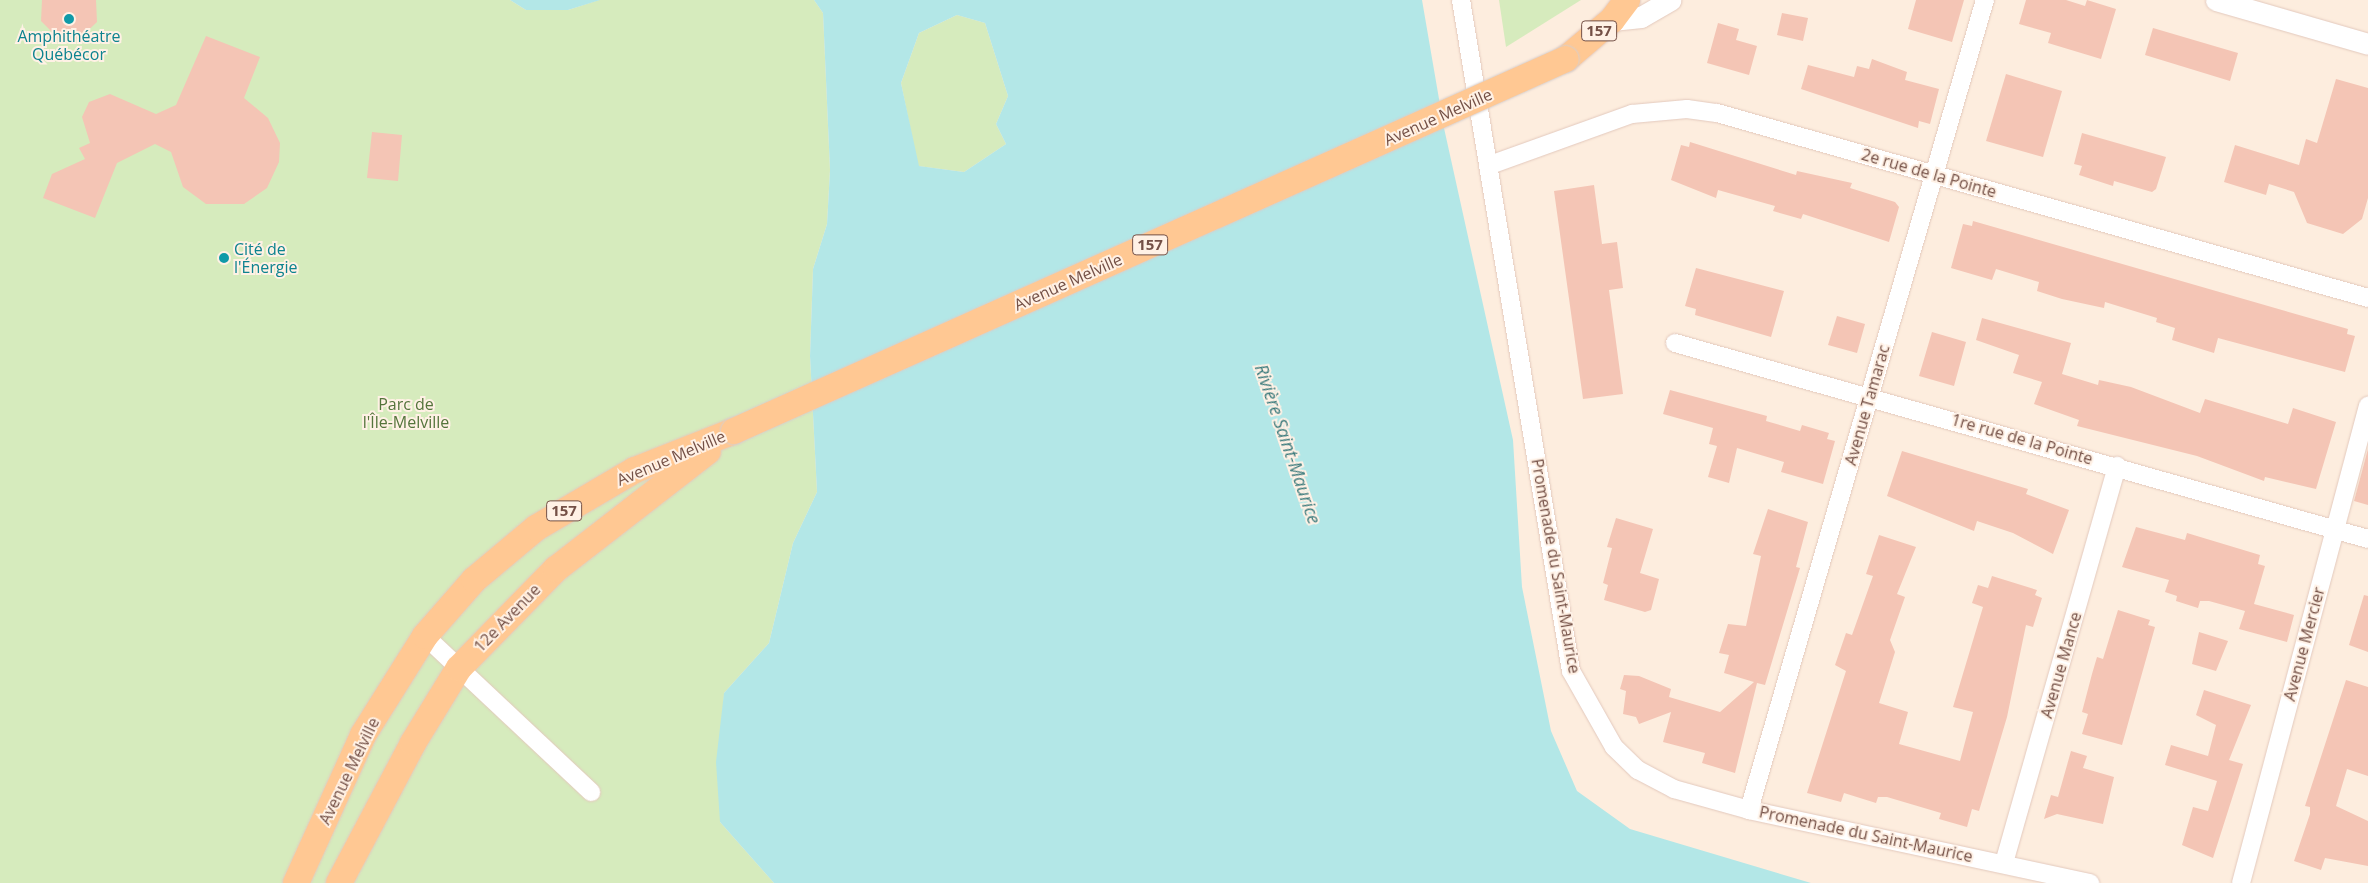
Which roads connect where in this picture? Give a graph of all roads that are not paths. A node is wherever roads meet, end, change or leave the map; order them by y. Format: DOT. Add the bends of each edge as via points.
graph roads {
  1 [pos="1462,0"];
  2 [pos="1670,0"];
  3 [pos="1985,0"];
  4 [pos="2216,0"];
  5 [pos="1619,10"];
  6 [pos="2368,44"];
  7 [pos="1490,165"];
  8 [pos="1934,175"];
  9 [pos="2368,298"];
  10 [pos="1675,343"];
  11 [pos="1870,395"];
  12 [pos="2368,406"];
  13 [pos="734,431"];
  14 [pos="2117,466"];
  15 [pos="2335,529"];
  16 [pos="2368,539"];
  17 [pos="556,569"];
  18 [pos="425,636"];
  19 [pos="459,668"];
  20 [pos="591,792"];
  21 [pos="1749,810"];
  22 [pos="2004,864"];
  23 [pos="296,883"];
  24 [pos="339,883"];
  25 [pos="2090,883"];
  26 [pos="2241,883"];
  1 -- 7 [label="street, Promenade du Saint-Maurice"];
  2 -- 5 [label="street" via="1642,17"];
  3 -- 8 [label="street, Avenue Tamarac"];
  4 -- 6 [label="street"];
  5 -- 13 [label="main road, Avenue Melville / 157, bridge" via="1566,59"];
  7 -- 8 [label="street, 2e rue de la Pointe" via="1632,114 1687,109"];
  7 -- 21 [label="street, Promenade du Saint-Maurice" via="1571,671 1614,747 1638,770 1674,789"];
  8 -- 9 [label="street, 2e rue de la Pointe"];
  8 -- 11 [label="street, Avenue Tamarac"];
  10 -- 11 [label="street, 1re rue de la Pointe"];
  11 -- 14 [label="street, 1re rue de la Pointe"];
  11 -- 21 [label="street, Avenue Tamarac"];
  12 -- 15 [label="street, Avenue Mercier"];
  13 -- 17 [label="main road, Avenue Melville / 157"];
  13 -- 18 [label="main road, Avenue Melville / 157" via="636,470 536,528 474,580"];
  14 -- 15 [label="street, 1re rue de la Pointe"];
  14 -- 22 [label="street, Avenue Mance"];
  15 -- 16 [label="street, 1re rue de la Pointe"];
  15 -- 26 [label="street, Avenue Mercier"];
  17 -- 19 [label="main road, 12e Avenue / 157"];
  18 -- 19 [label="street"];
  18 -- 23 [label="main road, Avenue Melville / 157" via="363,735"];
  19 -- 20 [label="street"];
  19 -- 24 [label="main road, 157" via="412,743"];
  21 -- 22 [label="street, Promenade du Saint-Maurice"];
  22 -- 25 [label="street, Promenade du Saint-Maurice"];
}
